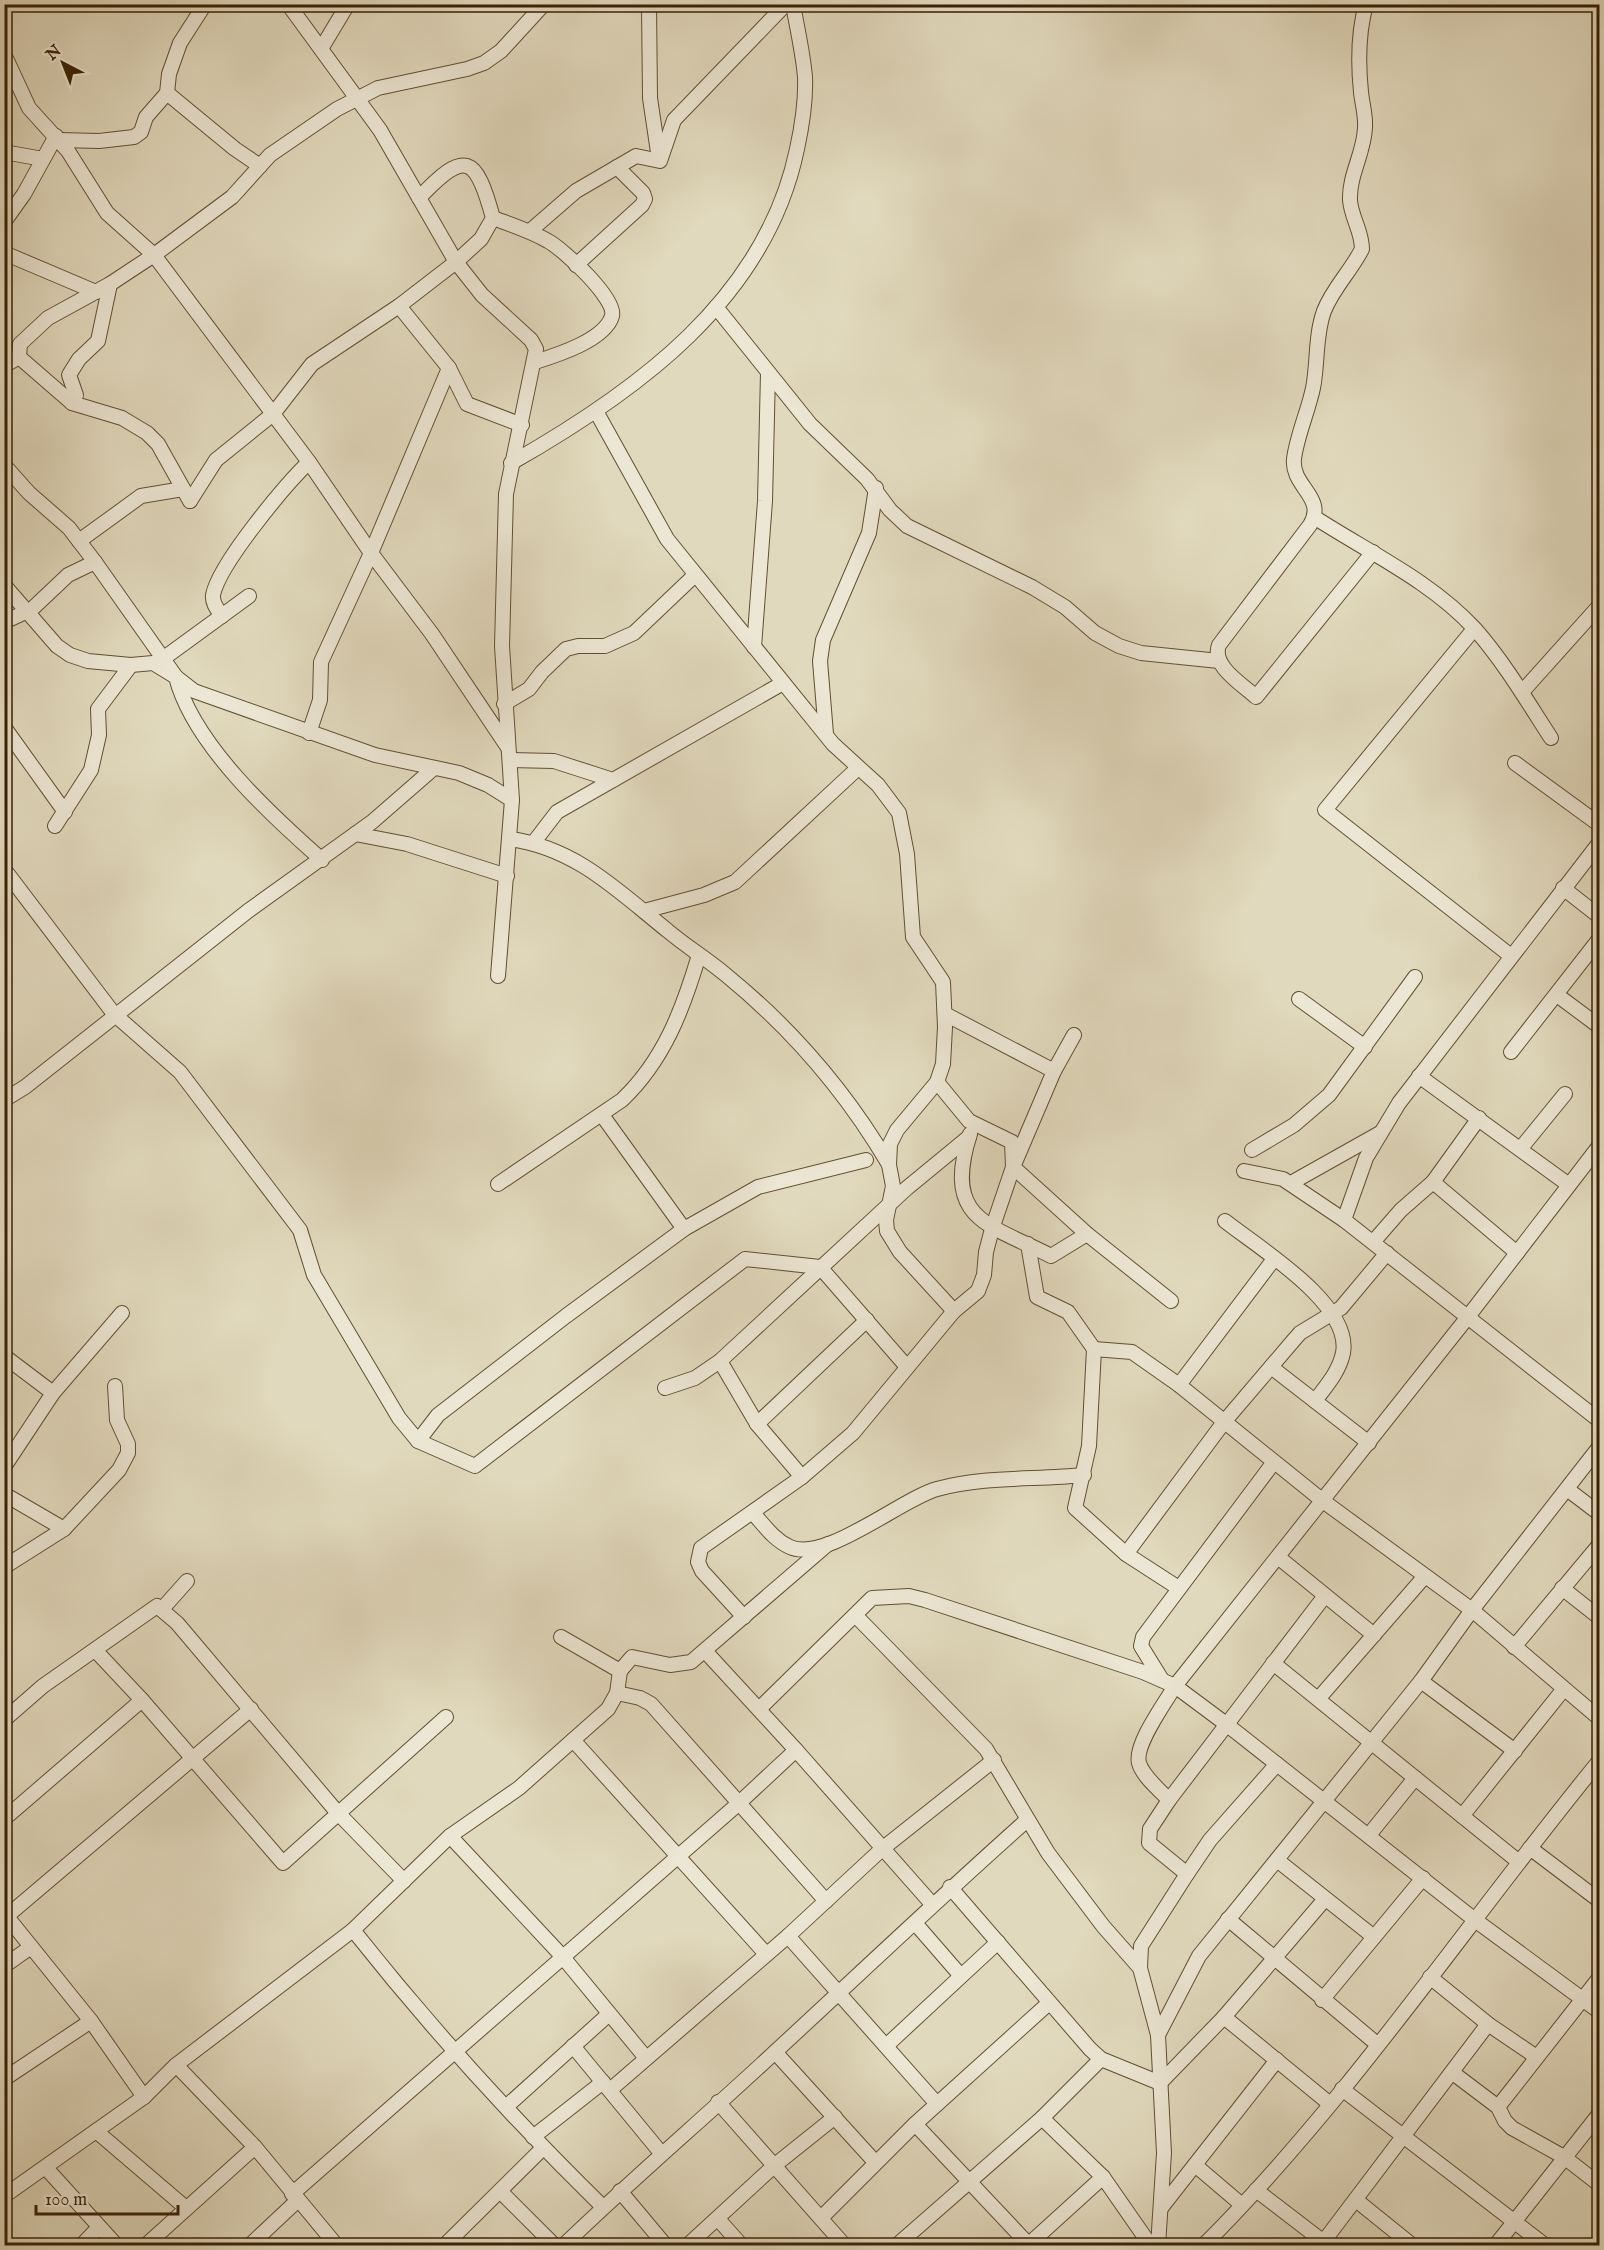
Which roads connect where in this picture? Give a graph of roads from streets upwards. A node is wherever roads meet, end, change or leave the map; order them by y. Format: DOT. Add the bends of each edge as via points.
graph roads {
  1 [pos="205,4"];
  2 [pos="288,4"];
  3 [pos="348,4"];
  4 [pos="543,4"];
  5 [pos="648,4"];
  6 [pos="786,4"];
  7 [pos="793,4"];
  8 [pos="1366,4"];
  9 [pos="321,49"];
  10 [pos="4,54"];
  11 [pos="167,93"];
  12 [pos="357,97"];
  13 [pos="58,138"];
  14 [pos="4,153"];
  15 [pos="43,159"];
  16 [pos="660,161"];
  17 [pos="260,166"];
  18 [pos="617,167"];
  19 [pos="418,198"];
  20 [pos="493,218"];
  21 [pos="4,222"];
  22 [pos="530,231"];
  23 [pos="4,253"];
  24 [pos="154,255"];
  25 [pos="456,262"];
  26 [pos="576,265"];
  27 [pos="110,284"];
  28 [pos="96,292"];
  29 [pos="399,306"];
  30 [pos="716,307"];
  31 [pos="19,357"];
  32 [pos="535,362"];
  33 [pos="4,366"];
  34 [pos="449,368"];
  35 [pos="768,373"];
  36 [pos="72,403"];
  37 [pos="597,413"];
  38 [pos="273,414"];
  39 [pos="522,425"];
  40 [pos="309,462"];
  41 [pos="511,464"];
  42 [pos="4,465"];
  43 [pos="876,488"];
  44 [pos="183,489"];
  45 [pos="1314,517"];
  46 [pos="79,541"];
  47 [pos="1372,552"];
  48 [pos="371,553"];
  49 [pos="95,562"];
  50 [pos="695,575"];
  51 [pos="4,585"];
  52 [pos="249,596"];
  53 [pos="1599,605"];
  54 [pos="28,611"];
  55 [pos="222,615"];
  56 [pos="4,622"];
  57 [pos="1474,628"];
  58 [pos="754,648"];
  59 [pos="164,658"];
  60 [pos="1219,661"];
  61 [pos="130,665"];
  62 [pos="176,677"];
  63 [pos="783,682"];
  64 [pos="1522,692"];
  65 [pos="504,704"];
  66 [pos="4,727"];
  67 [pos="309,733"];
  68 [pos="826,734"];
  69 [pos="1551,738"];
  70 [pos="509,754"];
  71 [pos="1515,763"];
  72 [pos="434,768"];
  73 [pos="858,768"];
  74 [pos="613,780"];
  75 [pos="512,800"];
  76 [pos="65,812"];
  77 [pos="1599,825"];
  78 [pos="55,826"];
  79 [pos="355,834"];
  80 [pos="510,839"];
  81 [pos="534,842"];
  82 [pos="1599,842"];
  83 [pos="322,860"];
  84 [pos="4,869"];
  85 [pos="507,876"];
  86 [pos="1563,888"];
  87 [pos="644,911"];
  88 [pos="1599,917"];
  89 [pos="1599,938"];
  90 [pos="699,955"];
  91 [pos="1511,956"];
  92 [pos="498,975"];
  93 [pos="1415,977"];
  94 [pos="1557,995"];
  95 [pos="1299,999"];
  96 [pos="114,1014"];
  97 [pos="945,1014"];
  98 [pos="1599,1027"];
  99 [pos="1074,1035"];
  100 [pos="1365,1047"];
  101 [pos="1511,1052"];
  102 [pos="1054,1071"];
  103 [pos="1419,1076"];
  104 [pos="937,1082"];
  105 [pos="1565,1094"];
  106 [pos="4,1100"];
  107 [pos="602,1115"];
  108 [pos="1479,1118"];
  109 [pos="971,1130"];
  110 [pos="1380,1133"];
  111 [pos="1599,1145"];
  112 [pos="1521,1148"];
  113 [pos="1252,1150"];
  114 [pos="866,1160"];
  115 [pos="889,1165"];
  116 [pos="1013,1167"];
  117 [pos="1244,1171"];
  118 [pos="1433,1182"];
  119 [pos="1291,1183"];
  120 [pos="498,1185"];
  121 [pos="1569,1185"];
  122 [pos="889,1207"];
  123 [pos="1344,1220"];
  124 [pos="1225,1221"];
  125 [pos="684,1229"];
  126 [pos="992,1229"];
  127 [pos="1087,1234"];
  128 [pos="1374,1241"];
  129 [pos="1028,1244"];
  130 [pos="1387,1253"];
  131 [pos="1517,1253"];
  132 [pos="1274,1259"];
  133 [pos="820,1267"];
  134 [pos="1171,1301"];
  135 [pos="954,1311"];
  136 [pos="122,1313"];
  137 [pos="1332,1314"];
  138 [pos="1467,1318"];
  139 [pos="867,1320"];
  140 [pos="1094,1349"];
  141 [pos="720,1361"];
  142 [pos="7,1362"];
  143 [pos="907,1366"];
  144 [pos="1271,1367"];
  145 [pos="1179,1385"];
  146 [pos="115,1386"];
  147 [pos="666,1388"];
  148 [pos="53,1393"];
  149 [pos="1315,1401"];
  150 [pos="1599,1421"];
  151 [pos="1224,1422"];
  152 [pos="757,1424"];
  153 [pos="418,1441"];
  154 [pos="1369,1443"];
  155 [pos="1599,1446"];
  156 [pos="1274,1462"];
  157 [pos="4,1467"];
  158 [pos="1083,1475"];
  159 [pos="802,1477"];
  160 [pos="1568,1489"];
  161 [pos="4,1494"];
  162 [pos="1323,1501"];
  163 [pos="753,1513"];
  164 [pos="1599,1514"];
  165 [pos="64,1529"];
  166 [pos="828,1544"];
  167 [pos="1599,1544"];
  168 [pos="1126,1554"];
  169 [pos="1278,1557"];
  170 [pos="4,1567"];
  171 [pos="1425,1576"];
  172 [pos="187,1581"];
  173 [pos="1177,1587"];
  174 [pos="1562,1588"];
  175 [pos="1324,1597"];
  176 [pos="163,1608"];
  177 [pos="1472,1610"];
  178 [pos="856,1616"];
  179 [pos="744,1617"];
  180 [pos="1599,1618"];
  181 [pos="1374,1635"];
  182 [pos="561,1637"];
  183 [pos="1514,1647"];
  184 [pos="95,1650"];
  185 [pos="705,1651"];
  186 [pos="1273,1663"];
  187 [pos="620,1671"];
  188 [pos="1162,1680"];
  189 [pos="1421,1680"];
  190 [pos="1175,1686"];
  191 [pos="1563,1690"];
  192 [pos="617,1693"];
  193 [pos="1319,1698"];
  194 [pos="142,1700"];
  195 [pos="251,1709"];
  196 [pos="759,1709"];
  197 [pos="446,1717"];
  198 [pos="1599,1719"];
  199 [pos="4,1720"];
  200 [pos="1226,1724"];
  201 [pos="573,1740"];
  202 [pos="1371,1742"];
  203 [pos="796,1750"];
  204 [pos="1515,1751"];
  205 [pos="192,1759"];
  206 [pos="994,1760"];
  207 [pos="1599,1760"];
  208 [pos="1276,1764"];
  209 [pos="1415,1778"];
  210 [pos="1169,1800"];
  211 [pos="1325,1800"];
  212 [pos="738,1804"];
  213 [pos="337,1812"];
  214 [pos="1462,1816"];
  215 [pos="4,1820"];
  216 [pos="1027,1820"];
  217 [pos="1369,1834"];
  218 [pos="450,1836"];
  219 [pos="1530,1848"];
  220 [pos="882,1849"];
  221 [pos="677,1857"];
  222 [pos="1277,1860"];
  223 [pos="1519,1862"];
  224 [pos="1186,1874"];
  225 [pos="1423,1878"];
  226 [pos="405,1881"];
  227 [pos="950,1887"];
  228 [pos="1326,1899"];
  229 [pos="1599,1900"];
  230 [pos="826,1901"];
  231 [pos="932,1904"];
  232 [pos="6,1914"];
  233 [pos="1227,1919"];
  234 [pos="1475,1920"];
  235 [pos="915,1923"];
  236 [pos="352,1930"];
  237 [pos="788,1936"];
  238 [pos="1374,1937"];
  239 [pos="998,1942"];
  240 [pos="31,1947"];
  241 [pos="766,1954"];
  242 [pos="562,1956"];
  243 [pos="1274,1958"];
  244 [pos="4,1966"];
  245 [pos="1140,1968"];
  246 [pos="961,1976"];
  247 [pos="1430,1977"];
  248 [pos="1599,1977"];
  249 [pos="838,1993"];
  250 [pos="1582,1998"];
  251 [pos="1322,2000"];
  252 [pos="1049,2003"];
  253 [pos="1599,2012"];
  254 [pos="609,2014"];
  255 [pos="1224,2017"];
  256 [pos="91,2021"];
  257 [pos="1488,2024"];
  258 [pos="1158,2035"];
  259 [pos="1377,2044"];
  260 [pos="573,2046"];
  261 [pos="886,2046"];
  262 [pos="455,2051"];
  263 [pos="775,2052"];
  264 [pos="1535,2056"];
  265 [pos="646,2058"];
  266 [pos="1101,2059"];
  267 [pos="1277,2060"];
  268 [pos="176,2065"];
  269 [pos="1453,2073"];
  270 [pos="4,2079"];
  271 [pos="1160,2083"];
  272 [pos="607,2086"];
  273 [pos="1342,2089"];
  274 [pos="144,2097"];
  275 [pos="718,2102"];
  276 [pos="937,2104"];
  277 [pos="1330,2104"];
  278 [pos="507,2106"];
  279 [pos="1498,2107"];
  280 [pos="1599,2113"];
  281 [pos="835,2117"];
  282 [pos="1042,2118"];
  283 [pos="915,2124"];
  284 [pos="96,2131"];
  285 [pos="1405,2135"];
  286 [pos="533,2137"];
  287 [pos="255,2148"];
  288 [pos="543,2148"];
  289 [pos="661,2153"];
  290 [pos="1564,2157"];
  291 [pos="875,2162"];
  292 [pos="775,2165"];
  293 [pos="1195,2165"];
  294 [pos="46,2168"];
  295 [pos="1103,2177"];
  296 [pos="970,2180"];
  297 [pos="1599,2186"];
  298 [pos="1256,2190"];
  299 [pos="500,2191"];
  300 [pos="620,2191"];
  301 [pos="6,2193"];
  302 [pos="295,2197"];
  303 [pos="1356,2200"];
  304 [pos="1242,2205"];
  305 [pos="603,2206"];
  306 [pos="186,2208"];
  307 [pos="1161,2208"];
  308 [pos="718,2218"];
  309 [pos="821,2218"];
  310 [pos="1514,2219"];
  311 [pos="99,2227"];
  312 [pos="1327,2243"];
  313 [pos="1028,2245"];
  314 [pos="81,2246"];
  315 [pos="117,2246"];
  316 [pos="145,2246"];
  317 [pos="249,2246"];
  318 [pos="337,2246"];
  319 [pos="444,2246"];
  320 [pos="555,2246"];
  321 [pos="563,2246"];
  322 [pos="666,2246"];
  323 [pos="687,2246"];
  324 [pos="742,2246"];
  325 [pos="845,2246"];
  326 [pos="896,2246"];
  327 [pos="1151,2246"];
  328 [pos="1158,2246"];
  329 [pos="1203,2246"];
  330 [pos="1413,2246"];
  331 [pos="1495,2246"];
  332 [pos="1546,2246"];
  1 -- 11 [label="street" via="180,43"];
  2 -- 9 [label="street"];
  3 -- 9 [label="street"];
  4 -- 12 [label="street" via="501,51 484,63 397,83"];
  5 -- 16 [label="street" via="650,98"];
  6 -- 16 [label="street" via="674,120"];
  7 -- 30 [label="street" via="805,78 793,168 778,211 758,249"];
  8 -- 45 [label="street" via="1359,73 1366,125 1350,188 1362,249 1325,310 1313,386 1294,462 1296,478 1315,503"];
  9 -- 12 [label="street"];
  10 -- 13 [label="street" via="28,108"];
  11 -- 13 [label="street" via="134,137 99,141"];
  11 -- 17 [label="street"];
  12 -- 17 [label="street" via="280,147"];
  12 -- 19 [label="street"];
  13 -- 15 [label="street"];
  13 -- 24 [label="street" via="107,213"];
  14 -- 15 [label="street"];
  15 -- 21 [label="street"];
  16 -- 18 [label="street" via="636,156"];
  17 -- 24 [label="street" via="232,197"];
  18 -- 22 [label="street" via="576,191"];
  18 -- 26 [label="street" via="645,199"];
  19 -- 20 [label="street" via="449,168 467,166 482,179"];
  19 -- 25 [label="street"];
  20 -- 22 [label="street"];
  20 -- 25 [label="street" via="481,239"];
  22 -- 26 [label="street" via="551,242"];
  23 -- 28 [label="street"];
  24 -- 27 [label="street"];
  24 -- 38 [label="street"];
  25 -- 29 [label="street"];
  25 -- 32 [label="street" via="482,295 534,344"];
  26 -- 32 [label="street" via="601,291 613,313 590,339"];
  27 -- 28 [label="street"];
  27 -- 36 [label="street" via="98,341 69,375 76,395"];
  28 -- 31 [label="street" via="43,321 20,344"];
  29 -- 34 [label="street"];
  29 -- 38 [label="street" via="312,364"];
  30 -- 35 [label="street"];
  30 -- 37 [label="street" via="676,350"];
  31 -- 33 [label="street"];
  31 -- 36 [label="street"];
  32 -- 39 [label="street"];
  34 -- 39 [label="street" via="467,404"];
  34 -- 48 [label="street"];
  35 -- 43 [label="street" via="830,445"];
  35 -- 58 [label="street" via="765,501"];
  36 -- 44 [label="street" via="122,418 147,433 158,444"];
  37 -- 41 [label="street"];
  37 -- 50 [label="street" via="667,539"];
  38 -- 40 [label="street"];
  38 -- 44 [label="street" via="216,460 190,501"];
  39 -- 41 [label="street"];
  40 -- 48 [label="street"];
  40 -- 55 [label="street" via="277,496 230,563 213,594 214,605"];
  41 -- 65 [label="street" via="506,494 502,622"];
  42 -- 46 [label="street"];
  43 -- 60 [label="street" via="890,510 907,526 1032,587 1119,646"];
  43 -- 68 [label="street" via="869,533 824,640 820,660"];
  44 -- 46 [label="street" via="141,496"];
  45 -- 47 [label="street"];
  45 -- 60 [label="street" via="1219,645"];
  46 -- 49 [label="street"];
  47 -- 57 [label="street" via="1422,584"];
  47 -- 60 [label="street" via="1256,697"];
  48 -- 67 [label="street" via="321,662 320,699"];
  48 -- 70 [label="street" via="426,624"];
  49 -- 54 [label="street" via="68,575"];
  49 -- 59 [label="street"];
  50 -- 58 [label="street"];
  50 -- 65 [label="street" via="626,639 605,646 566,649 529,689"];
  51 -- 54 [label="street"];
  52 -- 55 [label="street"];
  53 -- 64 [label="street"];
  54 -- 56 [label="street"];
  54 -- 61 [label="street" via="70,656"];
  55 -- 59 [label="street"];
  57 -- 64 [label="street"];
  57 -- 91 [label="street" via="1325,810"];
  58 -- 63 [label="street"];
  59 -- 62 [label="street"];
  61 -- 62 [label="street" via="153,663"];
  61 -- 76 [label="street" via="98,709 98,743 91,770"];
  62 -- 67 [label="street" via="207,696"];
  62 -- 83 [label="street" via="185,705 213,747 271,813"];
  63 -- 68 [label="street"];
  63 -- 74 [label="street"];
  64 -- 69 [label="street"];
  65 -- 70 [label="street"];
  66 -- 76 [label="street"];
  67 -- 72 [label="street" via="375,755"];
  68 -- 73 [label="street"];
  70 -- 74 [label="street" via="554,761"];
  70 -- 75 [label="street"];
  71 -- 77 [label="street"];
  72 -- 75 [label="street" via="459,773"];
  72 -- 79 [label="street"];
  73 -- 87 [label="street" via="735,882 704,896"];
  73 -- 97 [label="street" via="899,813 907,854 912,937 943,982"];
  74 -- 81 [label="street" via="557,812"];
  75 -- 80 [label="street"];
  76 -- 78 [label="street"];
  79 -- 83 [label="street"];
  79 -- 85 [label="street" via="407,844"];
  80 -- 81 [label="street"];
  80 -- 85 [label="street"];
  81 -- 87 [label="street" via="581,864"];
  82 -- 86 [label="street"];
  83 -- 96 [label="street" via="248,911"];
  84 -- 96 [label="street"];
  85 -- 92 [label="street"];
  86 -- 88 [label="street"];
  86 -- 91 [label="street"];
  87 -- 90 [label="street"];
  89 -- 94 [label="street"];
  90 -- 107 [label="street" via="685,1002 655,1061 638,1084"];
  90 -- 115 [label="street" via="726,975 814,1060 855,1111"];
  91 -- 103 [label="street"];
  93 -- 100 [label="street"];
  94 -- 98 [label="street"];
  94 -- 101 [label="street"];
  95 -- 100 [label="street"];
  96 -- 106 [label="street"];
  96 -- 153 [label="street" via="180,1072 300,1230 314,1275 399,1418"];
  97 -- 102 [label="street"];
  97 -- 104 [label="street" via="943,1064"];
  99 -- 102 [label="street"];
  100 -- 113 [label="street" via="1313,1110"];
  102 -- 116 [label="street"];
  103 -- 108 [label="street"];
  103 -- 110 [label="street"];
  104 -- 109 [label="street"];
  104 -- 115 [label="street" via="892,1138"];
  105 -- 112 [label="street"];
  107 -- 120 [label="street"];
  107 -- 125 [label="street"];
  108 -- 112 [label="street"];
  108 -- 118 [label="street"];
  109 -- 116 [label="street" via="1012,1142"];
  109 -- 122 [label="street"];
  109 -- 126 [label="street" via="963,1170 966,1200 978,1220"];
  110 -- 119 [label="street"];
  110 -- 123 [label="street" via="1366,1158"];
  111 -- 121 [label="street"];
  112 -- 121 [label="street"];
  114 -- 125 [label="street" via="758,1187"];
  115 -- 122 [label="street" via="893,1186"];
  116 -- 126 [label="street"];
  116 -- 127 [label="street"];
  117 -- 119 [label="street" via="1268,1174"];
  118 -- 128 [label="street"];
  118 -- 131 [label="street"];
  119 -- 123 [label="street"];
  121 -- 131 [label="street"];
  122 -- 133 [label="street"];
  122 -- 135 [label="street" via="886,1220 892,1242"];
  123 -- 128 [label="street"];
  124 -- 132 [label="street"];
  125 -- 153 [label="street" via="438,1415"];
  126 -- 129 [label="street"];
  126 -- 135 [label="street" via="978,1291"];
  127 -- 129 [label="street" via="1051,1256"];
  127 -- 134 [label="street"];
  128 -- 130 [label="street"];
  129 -- 140 [label="street" via="1037,1297 1068,1312"];
  130 -- 137 [label="street" via="1351,1299"];
  130 -- 138 [label="street"];
  131 -- 138 [label="street"];
  132 -- 137 [label="street" via="1319,1297"];
  132 -- 145 [label="street"];
  133 -- 139 [label="street"];
  133 -- 141 [label="street"];
  133 -- 153 [label="street" via="745,1259 475,1466"];
  135 -- 143 [label="street"];
  136 -- 148 [label="street"];
  137 -- 144 [label="street" via="1300,1333"];
  137 -- 149 [label="street" via="1340,1328 1342,1354 1332,1378"];
  138 -- 150 [label="street"];
  138 -- 154 [label="street"];
  139 -- 143 [label="street"];
  139 -- 152 [label="street"];
  140 -- 145 [label="street" via="1132,1352"];
  140 -- 158 [label="street" via="1089,1446"];
  141 -- 147 [label="street" via="695,1378"];
  141 -- 152 [label="street"];
  142 -- 148 [label="street"];
  143 -- 159 [label="street" via="853,1433"];
  144 -- 149 [label="street"];
  144 -- 151 [label="street"];
  145 -- 151 [label="street"];
  146 -- 165 [label="street" via="117,1420 126,1437 128,1453 119,1470"];
  148 -- 157 [label="street"];
  149 -- 154 [label="street"];
  151 -- 156 [label="street"];
  151 -- 168 [label="street"];
  152 -- 159 [label="street"];
  154 -- 162 [label="street"];
  155 -- 160 [label="street"];
  156 -- 162 [label="street"];
  156 -- 173 [label="street" via="1208,1552"];
  158 -- 166 [label="street" via="977,1481 934,1489"];
  158 -- 168 [label="street" via="1075,1508"];
  159 -- 163 [label="street"];
  160 -- 164 [label="street"];
  160 -- 177 [label="street"];
  161 -- 165 [label="street"];
  162 -- 169 [label="street"];
  162 -- 171 [label="street"];
  163 -- 166 [label="street" via="773,1535 792,1548"];
  163 -- 179 [label="street" via="704,1544 698,1557 702,1571"];
  165 -- 170 [label="street"];
  166 -- 179 [label="street"];
  167 -- 174 [label="street"];
  168 -- 173 [label="street"];
  169 -- 175 [label="street"];
  169 -- 190 [label="street"];
  171 -- 177 [label="street"];
  171 -- 181 [label="street"];
  172 -- 176 [label="street"];
  173 -- 188 [label="street" via="1141,1646"];
  174 -- 180 [label="street"];
  174 -- 183 [label="street"];
  175 -- 181 [label="street"];
  175 -- 186 [label="street"];
  176 -- 184 [label="street" via="157,1606"];
  176 -- 195 [label="street"];
  177 -- 183 [label="street"];
  177 -- 189 [label="street"];
  178 -- 188 [label="street" via="872,1598 909,1596"];
  178 -- 196 [label="street"];
  178 -- 206 [label="street" via="969,1729"];
  179 -- 185 [label="street"];
  181 -- 193 [label="street"];
  182 -- 187 [label="street"];
  183 -- 191 [label="street"];
  184 -- 194 [label="street"];
  184 -- 199 [label="street"];
  185 -- 187 [label="street" via="682,1665 632,1657"];
  185 -- 196 [label="street"];
  186 -- 193 [label="street"];
  186 -- 200 [label="street"];
  187 -- 192 [label="street"];
  188 -- 190 [label="street"];
  189 -- 202 [label="street"];
  189 -- 204 [label="street"];
  190 -- 200 [label="street"];
  190 -- 210 [label="street" via="1143,1740 1138,1761"];
  191 -- 198 [label="street"];
  191 -- 204 [label="street"];
  192 -- 201 [label="street" via="608,1709"];
  192 -- 212 [label="street" via="651,1704"];
  193 -- 202 [label="street"];
  194 -- 205 [label="street"];
  194 -- 215 [label="street"];
  195 -- 205 [label="street"];
  195 -- 213 [label="street"];
  196 -- 203 [label="street"];
  197 -- 213 [label="street"];
  200 -- 208 [label="street"];
  200 -- 210 [label="street"];
  201 -- 218 [label="street" via="519,1788"];
  201 -- 221 [label="street"];
  202 -- 209 [label="street"];
  202 -- 211 [label="street"];
  203 -- 212 [label="street"];
  203 -- 220 [label="street"];
  204 -- 214 [label="street"];
  205 -- 213 [label="street" via="284,1863"];
  205 -- 232 [label="street"];
  206 -- 216 [label="street"];
  206 -- 220 [label="street"];
  207 -- 219 [label="street"];
  208 -- 211 [label="street"];
  208 -- 224 [label="street"];
  209 -- 214 [label="street"];
  209 -- 217 [label="street"];
  210 -- 224 [label="street" via="1150,1829 1149,1843"];
  211 -- 217 [label="street"];
  211 -- 222 [label="street"];
  212 -- 221 [label="street"];
  212 -- 230 [label="street"];
  213 -- 226 [label="street"];
  214 -- 223 [label="street"];
  216 -- 227 [label="street"];
  216 -- 245 [label="street" via="1103,1926"];
  217 -- 225 [label="street"];
  218 -- 226 [label="street"];
  218 -- 242 [label="street"];
  219 -- 223 [label="street"];
  219 -- 229 [label="street"];
  220 -- 230 [label="street"];
  220 -- 231 [label="street"];
  221 -- 241 [label="street"];
  221 -- 242 [label="street"];
  222 -- 228 [label="street"];
  222 -- 233 [label="street"];
  223 -- 234 [label="street"];
  224 -- 245 [label="street" via="1141,1947"];
  225 -- 234 [label="street"];
  225 -- 238 [label="street"];
  226 -- 236 [label="street"];
  227 -- 231 [label="street"];
  227 -- 239 [label="street"];
  228 -- 238 [label="street"];
  228 -- 243 [label="street"];
  230 -- 237 [label="street"];
  231 -- 235 [label="street"];
  232 -- 240 [label="street"];
  233 -- 243 [label="street"];
  233 -- 258 [label="street" via="1191,1969"];
  234 -- 247 [label="street"];
  234 -- 250 [label="street"];
  235 -- 246 [label="street"];
  235 -- 249 [label="street"];
  236 -- 262 [label="street"];
  236 -- 268 [label="street"];
  237 -- 241 [label="street"];
  237 -- 249 [label="street"];
  238 -- 251 [label="street"];
  239 -- 246 [label="street"];
  239 -- 252 [label="street"];
  240 -- 244 [label="street"];
  240 -- 256 [label="street"];
  241 -- 265 [label="street"];
  242 -- 254 [label="street"];
  242 -- 262 [label="street"];
  243 -- 251 [label="street"];
  243 -- 255 [label="street"];
  245 -- 258 [label="street"];
  246 -- 261 [label="street"];
  247 -- 257 [label="street"];
  247 -- 259 [label="street"];
  248 -- 250 [label="street"];
  249 -- 261 [label="street"];
  249 -- 263 [label="street"];
  250 -- 253 [label="street"];
  250 -- 264 [label="street"];
  251 -- 259 [label="street"];
  252 -- 266 [label="street"];
  252 -- 276 [label="street"];
  254 -- 260 [label="street"];
  254 -- 265 [label="street"];
  255 -- 267 [label="street"];
  255 -- 271 [label="street"];
  256 -- 270 [label="street"];
  256 -- 274 [label="street"];
  257 -- 264 [label="street"];
  257 -- 269 [label="street"];
  258 -- 271 [label="street"];
  259 -- 273 [label="street"];
  260 -- 272 [label="street"];
  260 -- 278 [label="street"];
  261 -- 276 [label="street"];
  262 -- 278 [label="street"];
  262 -- 302 [label="street"];
  263 -- 275 [label="street"];
  263 -- 281 [label="street"];
  264 -- 279 [label="street"];
  265 -- 272 [label="street"];
  266 -- 271 [label="street"];
  266 -- 282 [label="street"];
  267 -- 277 [label="street"];
  267 -- 293 [label="street"];
  268 -- 274 [label="street"];
  268 -- 287 [label="street"];
  269 -- 279 [label="street"];
  269 -- 285 [label="street"];
  271 -- 307 [label="street" via="1164,2153"];
  272 -- 286 [label="street"];
  272 -- 289 [label="street"];
  273 -- 277 [label="street"];
  273 -- 285 [label="street"];
  274 -- 284 [label="street"];
  275 -- 289 [label="street"];
  275 -- 292 [label="street"];
  276 -- 283 [label="street"];
  277 -- 298 [label="street"];
  278 -- 286 [label="street"];
  279 -- 290 [label="street" via="1512,2128"];
  280 -- 290 [label="street"];
  281 -- 291 [label="street"];
  281 -- 292 [label="street"];
  282 -- 295 [label="street"];
  282 -- 296 [label="street"];
  283 -- 291 [label="street"];
  283 -- 296 [label="street"];
  284 -- 294 [label="street"];
  284 -- 306 [label="street"];
  285 -- 303 [label="street"];
  285 -- 310 [label="street"];
  286 -- 288 [label="street"];
  287 -- 302 [label="street"];
  287 -- 306 [label="street"];
  288 -- 299 [label="street"];
  288 -- 305 [label="street"];
  289 -- 300 [label="street"];
  290 -- 297 [label="street"];
  290 -- 310 [label="street"];
  291 -- 309 [label="street"];
  292 -- 308 [label="street"];
  292 -- 309 [label="street"];
  293 -- 304 [label="street"];
  293 -- 307 [label="street"];
  294 -- 301 [label="street"];
  294 -- 311 [label="street"];
  295 -- 313 [label="street"];
  295 -- 327 [label="street"];
  296 -- 313 [label="street"];
  296 -- 326 [label="street"];
  298 -- 304 [label="street"];
  298 -- 312 [label="street"];
  299 -- 319 [label="street"];
  299 -- 320 [label="street"];
  300 -- 305 [label="street"];
  300 -- 322 [label="street"];
  302 -- 317 [label="street"];
  302 -- 318 [label="street"];
  303 -- 312 [label="street"];
  303 -- 330 [label="street"];
  304 -- 329 [label="street"];
  305 -- 321 [label="street"];
  306 -- 316 [label="street"];
  307 -- 328 [label="street"];
  308 -- 323 [label="street"];
  308 -- 324 [label="street"];
  309 -- 325 [label="street"];
  310 -- 331 [label="street"];
  310 -- 332 [label="street"];
  311 -- 314 [label="street"];
  311 -- 315 [label="street"];
}
